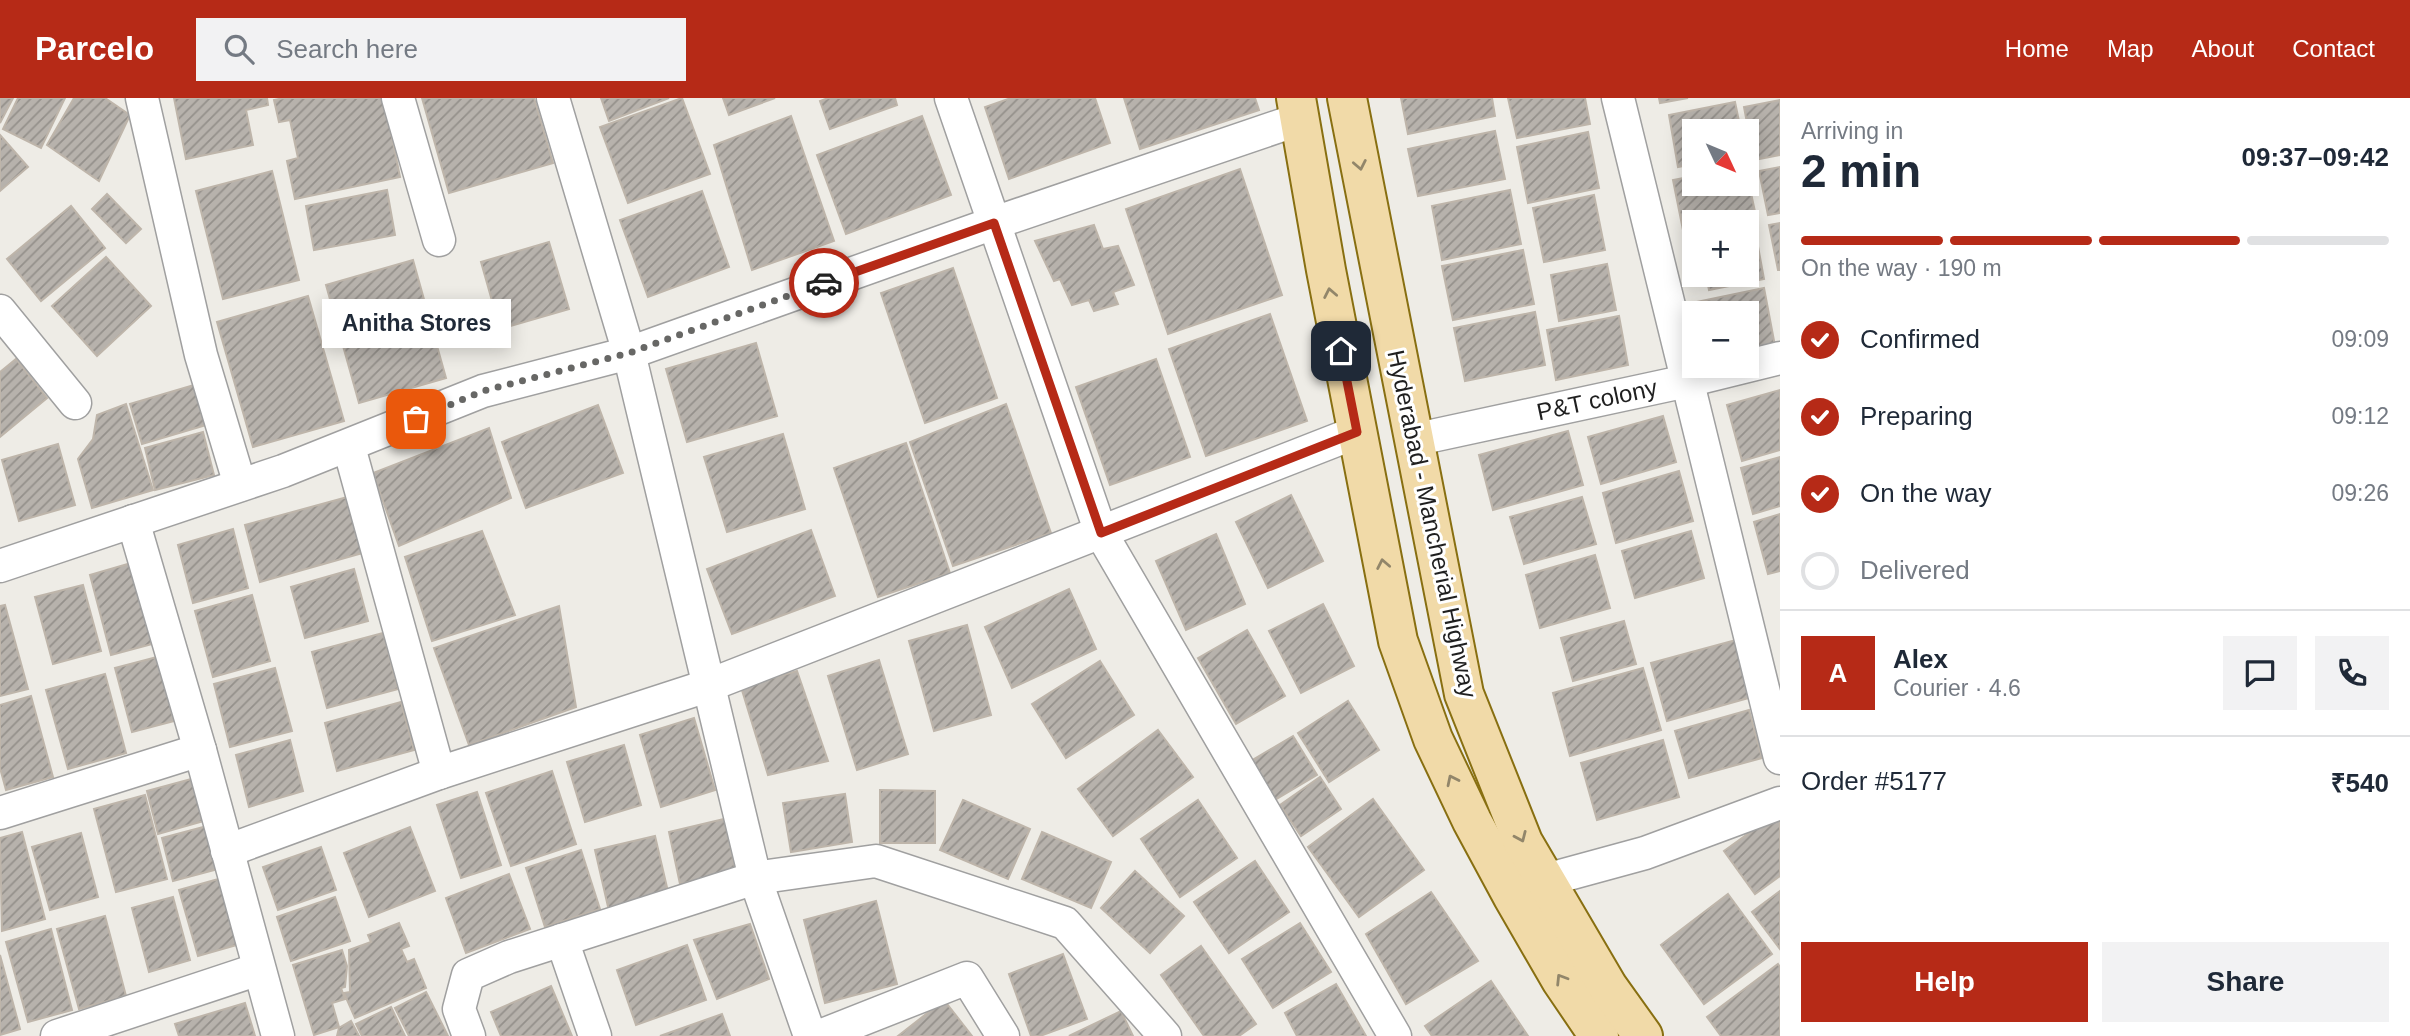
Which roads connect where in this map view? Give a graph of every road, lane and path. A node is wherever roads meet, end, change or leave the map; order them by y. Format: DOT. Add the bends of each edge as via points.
graph roads {
  1 [pos="142,98"];
  2 [pos="398,98"];
  3 [pos="553,98"];
  4 [pos="951,98"];
  5 [pos="1347,98"];
  6 [pos="1618,98"];
  7 [pos="1298,109"];
  8 [pos="994,223"];
  9 [pos="439,240"];
  10 [pos="0,311"];
  11 [pos="629,353"];
  12 [pos="1780,358"];
  13 [pos="1687,381"];
  14 [pos="75,403"];
  15 [pos="1357,432"];
  16 [pos="1413,440"];
  17 [pos="349,447"];
  18 [pos="240,485"];
  19 [pos="133,521"];
  20 [pos="1101,533"];
  21 [pos="0,566"];
  22 [pos="707,685"];
  23 [pos="200,750"];
  24 [pos="1780,758"];
  25 [pos="439,773"];
  26 [pos="1780,803"];
  27 [pos="0,813"];
  28 [pos="227,851"];
  29 [pos="755,878"];
  30 [pos="1545,880"];
  31 [pos="562,940"];
  32 [pos="258,969"];
  33 [pos="57,1036"];
  34 [pos="278,1036"];
  35 [pos="469,1036"];
  36 [pos="595,1036"];
  37 [pos="810,1036"];
  38 [pos="820,1036"];
  39 [pos="1003,1036"];
  40 [pos="1165,1036"];
  41 [pos="1395,1036"];
  42 [pos="1599,1036"];
  43 [pos="1643,1036"];
  1 -- 18 [label="street" via="201,355"];
  2 -- 9 [label="street"];
  3 -- 11 [label="street"];
  4 -- 8 [label="street"];
  5 -- 16 [label="main road, Hyderabad - Mancherial Highway, one-way"];
  6 -- 13 [label="street"];
  7 -- 8 [label="street"];
  15 -- 7 [label="main road, Hyderabad - Mancherial Highway, one-way"];
  8 -- 11 [label="street"];
  8 -- 20 [label="street"];
  10 -- 14 [label="street"];
  11 -- 17 [label="street" via="483,391"];
  11 -- 22 [label="street"];
  12 -- 13 [label="street, P&T colony"];
  13 -- 16 [label="street, P&T colony"];
  13 -- 24 [label="street"];
  15 -- 20 [label="street"];
  42 -- 15 [label="main road, Hyderabad - Mancherial Highway, one-way" via="1513,897 1433,739 1398,641"];
  16 -- 30 [label="main road, Hyderabad - Mancherial Highway, one-way" via="1464,694 1523,842"];
  17 -- 18 [label="street"];
  17 -- 25 [label="street"];
  18 -- 19 [label="street"];
  19 -- 21 [label="street"];
  19 -- 23 [label="street"];
  20 -- 22 [label="street"];
  20 -- 41 [label="street"];
  22 -- 25 [label="street"];
  22 -- 29 [label="street"];
  23 -- 27 [label="street"];
  23 -- 28 [label="street"];
  25 -- 28 [label="street"];
  26 -- 30 [label="street" via="1645,853"];
  28 -- 32 [label="street"];
  29 -- 31 [label="street"];
  29 -- 37 [label="street"];
  29 -- 40 [label="street" via="876,861 1065,923"];
  30 -- 43 [label="main road, Hyderabad - Mancherial Highway"];
  31 -- 35 [label="street" via="468,975 459,1009"];
  31 -- 36 [label="street"];
  32 -- 33 [label="street"];
  32 -- 34 [label="street"];
  38 -- 39 [label="street" via="967,978"];
}
